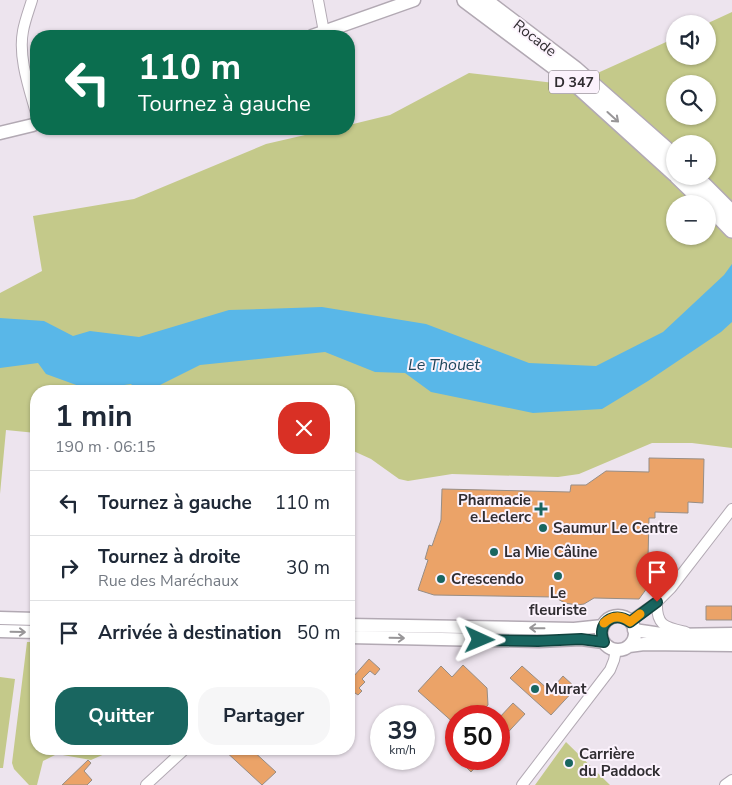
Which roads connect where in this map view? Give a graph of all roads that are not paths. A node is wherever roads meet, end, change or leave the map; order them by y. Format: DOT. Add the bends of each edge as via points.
graph roads {
  1 [pos="32,0"];
  2 [pos="318,0"];
  3 [pos="414,0"];
  4 [pos="465,0"];
  5 [pos="484,0"];
  6 [pos="324,30"];
  7 [pos="330,30"];
  8 [pos="30,90"];
  9 [pos="30,123"];
  10 [pos="0,133"];
  11 [pos="666,149"];
  12 [pos="666,162"];
  13 [pos="690,185"];
  14 [pos="694,185"];
  15 [pos="698,195"];
  16 [pos="732,212"];
  17 [pos="716,214"];
  18 [pos="732,230"];
  19 [pos="732,500"];
  20 [pos="732,507"];
  21 [pos="657,602"];
  22 [pos="0,618"];
  23 [pos="30,619"];
  24 [pos="355,625"];
  25 [pos="603,626"];
  26 [pos="632,626"];
  27 [pos="0,631"];
  28 [pos="30,632"];
  29 [pos="732,634"];
  30 [pos="700,635"];
  31 [pos="355,637"];
  32 [pos="604,642"];
  33 [pos="732,645"];
  34 [pos="629,646"];
  35 [pos="616,650"];
  36 [pos="178,755"];
  37 [pos="732,780"];
  38 [pos="146,785"];
  39 [pos="522,785"];
  40 [pos="725,785"];
  1 -- 8 [label="street" via="22,44"];
  2 -- 6 [label="street"];
  3 -- 7 [label="main road"];
  4 -- 12 [label="highway, D 347, one-way" via="568,77"];
  5 -- 11 [label="highway, Rocade / D 347" via="575,69"];
  9 -- 10 [label="main road"];
  13 -- 15 [label="highway, D 347"];
  14 -- 16 [label="highway, D 347"];
  17 -- 18 [label="highway, D 347"];
  19 -- 20 [label="street"];
  20 -- 21 [label="street"];
  21 -- 26 [label="street"];
  21 -- 30 [label="street" via="657,615 662,624"];
  22 -- 23 [label="main road"];
  25 -- 24 [label="main road, one-way" via="574,629"];
  25 -- 26 [label="main road" via="610,618 620,617"];
  25 -- 32 [label="main road" via="601,637"];
  26 -- 30 [label="main road" via="654,634"];
  26 -- 34 [label="main road" via="634,639"];
  27 -- 28 [label="main road, one-way"];
  29 -- 30 [label="main road"];
  31 -- 32 [label="main road, one-way" via="581,639"];
  32 -- 35 [label="main road"];
  33 -- 34 [label="main road"];
  34 -- 35 [label="main road"];
  35 -- 39 [label="street" via="610,670"];
  36 -- 38 [label="street"];
  37 -- 40 [label="street"];
}
